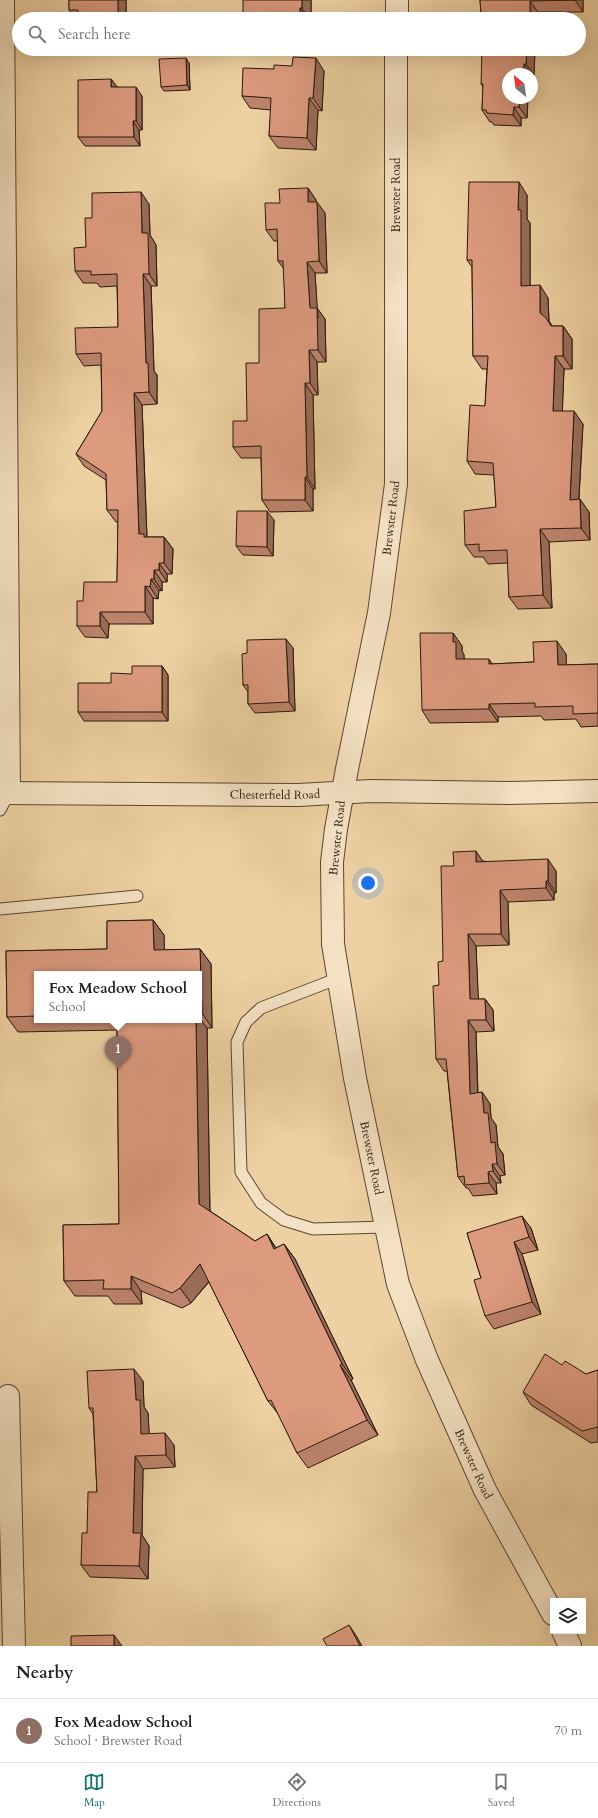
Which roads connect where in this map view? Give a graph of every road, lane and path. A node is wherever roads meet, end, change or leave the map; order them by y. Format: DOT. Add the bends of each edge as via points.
graph roads {
  1 [pos="3,0"];
  2 [pos="396,0"];
  3 [pos="396,12"];
  4 [pos="396,56"];
  5 [pos="598,791"];
  6 [pos="343,792"];
  7 [pos="3,799"];
  8 [pos="136,896"];
  9 [pos="0,909"];
  10 [pos="339,978"];
  11 [pos="385,1227"];
  12 [pos="8,1396"];
  13 [pos="550,1609"];
  14 [pos="564,1634"];
  15 [pos="14,1646"];
  16 [pos="570,1646"];
  1 -- 7 [label="street"];
  2 -- 3 [label="street"];
  4 -- 6 [label="street, Brewster Road" via="396,484 379,613"];
  5 -- 6 [label="street, Chesterfield Road"];
  6 -- 7 [label="street, Chesterfield Road" via="298,795"];
  6 -- 10 [label="street, Brewster Road" via="332,862 333,944"];
  8 -- 9 [label="lane"];
  10 -- 11 [label="street, Brewster Road" via="355,1078"];
  10 -- 11 [label="lane" via="261,1008 246,1022 237,1042 241,1172 261,1203 284,1220 313,1229"];
  11 -- 13 [label="street, Brewster Road" via="398,1284 427,1360 485,1490"];
  12 -- 15 [label="street"];
  14 -- 16 [label="street"];
}
